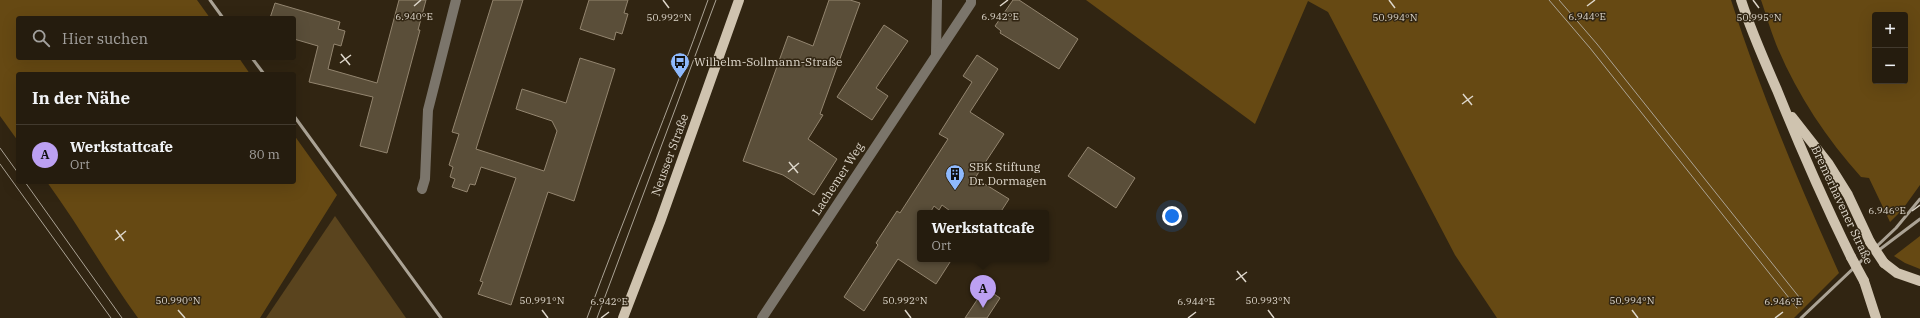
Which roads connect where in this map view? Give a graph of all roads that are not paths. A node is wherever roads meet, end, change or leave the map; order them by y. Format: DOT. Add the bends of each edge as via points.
graph roads {
  1 [pos="456,0"];
  2 [pos="739,0"];
  3 [pos="937,0"];
  4 [pos="971,0"];
  5 [pos="1741,0"];
  6 [pos="936,54"];
  7 [pos="1782,104"];
  8 [pos="422,189"];
  9 [pos="1920,281"];
  10 [pos="623,318"];
  11 [pos="762,318"];
  12 [pos="1876,318"];
  1 -- 8 [label="street" via="428,110"];
  2 -- 10 [label="main road, Neusser Straße"];
  3 -- 6 [label="street"];
  4 -- 6 [label="street, Lachemer Weg"];
  5 -- 7 [label="main road, Bremerhavener Straße"];
  6 -- 11 [label="street, Lachemer Weg"];
  7 -- 9 [label="main road, Bremerhavener Straße, bridge" via="1828,163 1884,263 1897,273"];
  7 -- 12 [label="main road, Bremerhavener Straße, bridge" via="1824,201 1864,281"];
}
